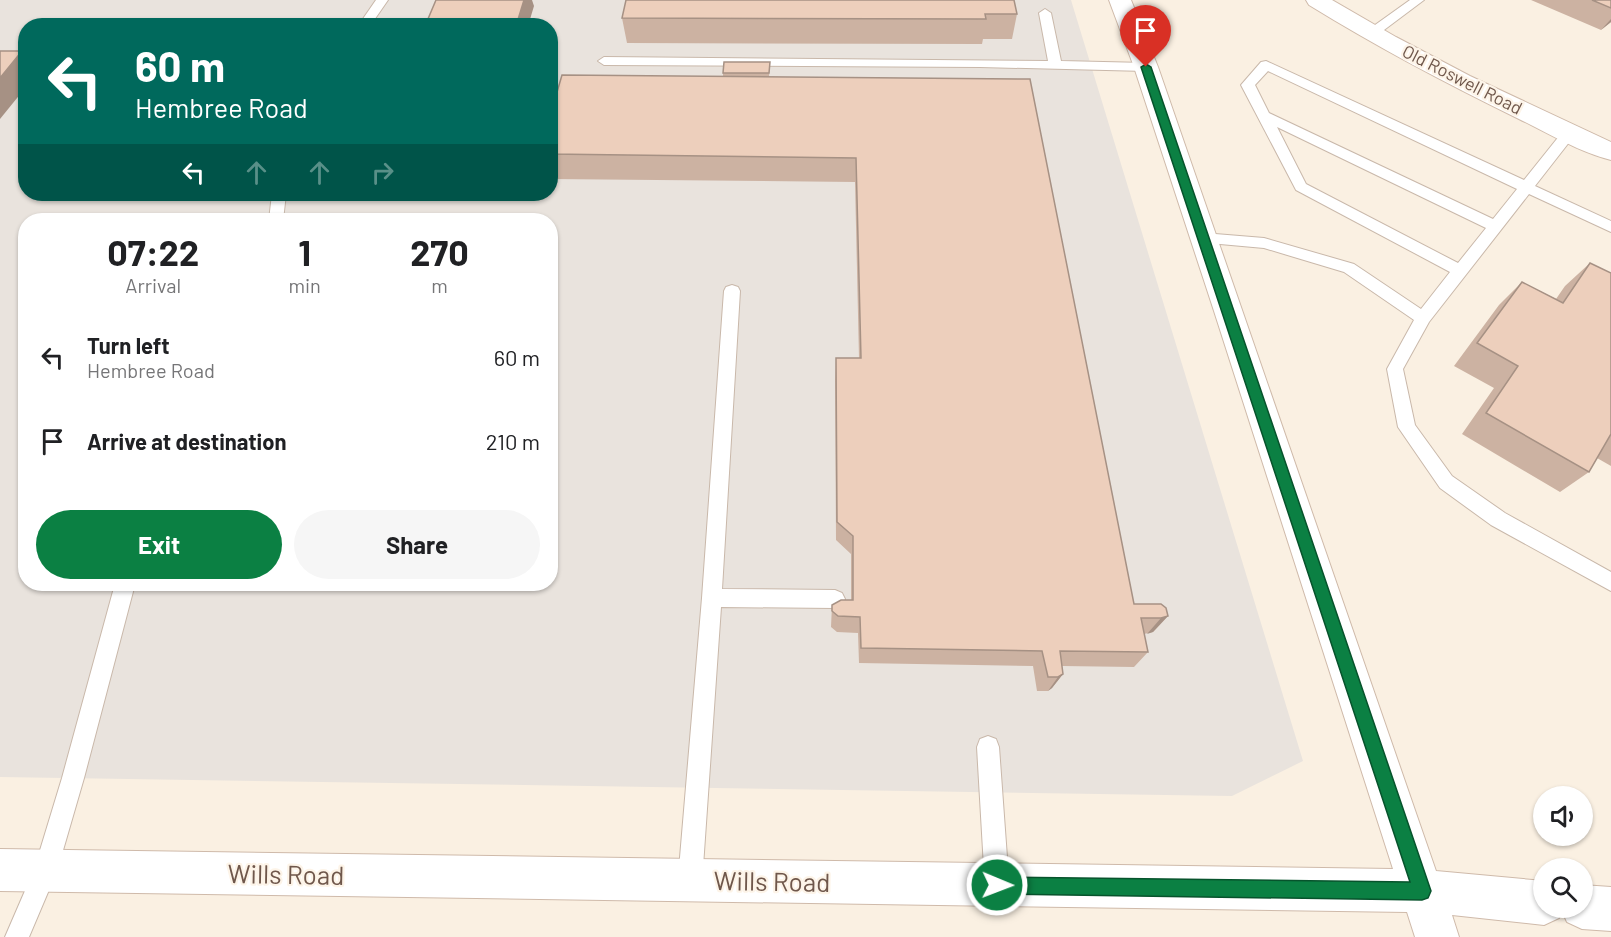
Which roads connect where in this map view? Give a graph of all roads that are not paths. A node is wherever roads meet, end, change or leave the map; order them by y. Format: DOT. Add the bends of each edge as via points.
graph roads {
  1 [pos="382,0"];
  2 [pos="1120,0"];
  3 [pos="1317,0"];
  4 [pos="1418,0"];
  5 [pos="1045,13"];
  6 [pos="370,18"];
  7 [pos="1372,33"];
  8 [pos="603,61"];
  9 [pos="1055,65"];
  10 [pos="1146,67"];
  11 [pos="1264,116"];
  12 [pos="1569,133"];
  13 [pos="1611,152"];
  14 [pos="1527,186"];
  15 [pos="1496,226"];
  16 [pos="1611,227"];
  17 [pos="1203,238"];
  18 [pos="1461,271"];
  19 [pos="732,291"];
  20 [pos="1423,318"];
  21 [pos="1611,582"];
  22 [pos="123,591"];
  23 [pos="712,597"];
  24 [pos="835,599"];
  25 [pos="988,747"];
  26 [pos="0,870"];
  27 [pos="45,871"];
  28 [pos="690,881"];
  29 [pos="997,885"];
  30 [pos="1422,891"];
  31 [pos="1533,902"];
  32 [pos="1593,908"];
  33 [pos="1611,909"];
  34 [pos="17,937"];
  35 [pos="1437,937"];
  1 -- 6 [label="lane"];
  2 -- 10 [label="street"];
  3 -- 7 [label="street, Old Roswell Road"];
  4 -- 7 [label="lane"];
  5 -- 9 [label="lane"];
  7 -- 12 [label="street, Old Roswell Road"];
  8 -- 9 [label="lane"];
  9 -- 10 [label="lane"];
  10 -- 17 [label="street"];
  11 -- 14 [label="lane" via="1248,85 1266,65"];
  11 -- 15 [label="lane"];
  11 -- 18 [label="lane" via="1301,187"];
  12 -- 13 [label="street, Old Roswell Road"];
  12 -- 14 [label="lane"];
  14 -- 15 [label="lane"];
  14 -- 16 [label="lane"];
  15 -- 18 [label="lane"];
  17 -- 20 [label="lane" via="1264,243 1349,268"];
  17 -- 30 [label="street"];
  18 -- 20 [label="lane"];
  19 -- 23 [label="lane"];
  20 -- 21 [label="lane" via="1395,369 1407,428 1446,482 1498,519"];
  22 -- 27 [label="lane"];
  23 -- 24 [label="lane"];
  23 -- 28 [label="lane"];
  25 -- 29 [label="lane"];
  26 -- 27 [label="street, Wills Road"];
  27 -- 28 [label="street, Wills Road"];
  27 -- 34 [label="lane"];
  28 -- 29 [label="street, Wills Road"];
  29 -- 30 [label="street, Wills Road"];
  30 -- 31 [label="street, Wills Road"];
  30 -- 35 [label="street"];
  32 -- 33 [label="street"];
}
